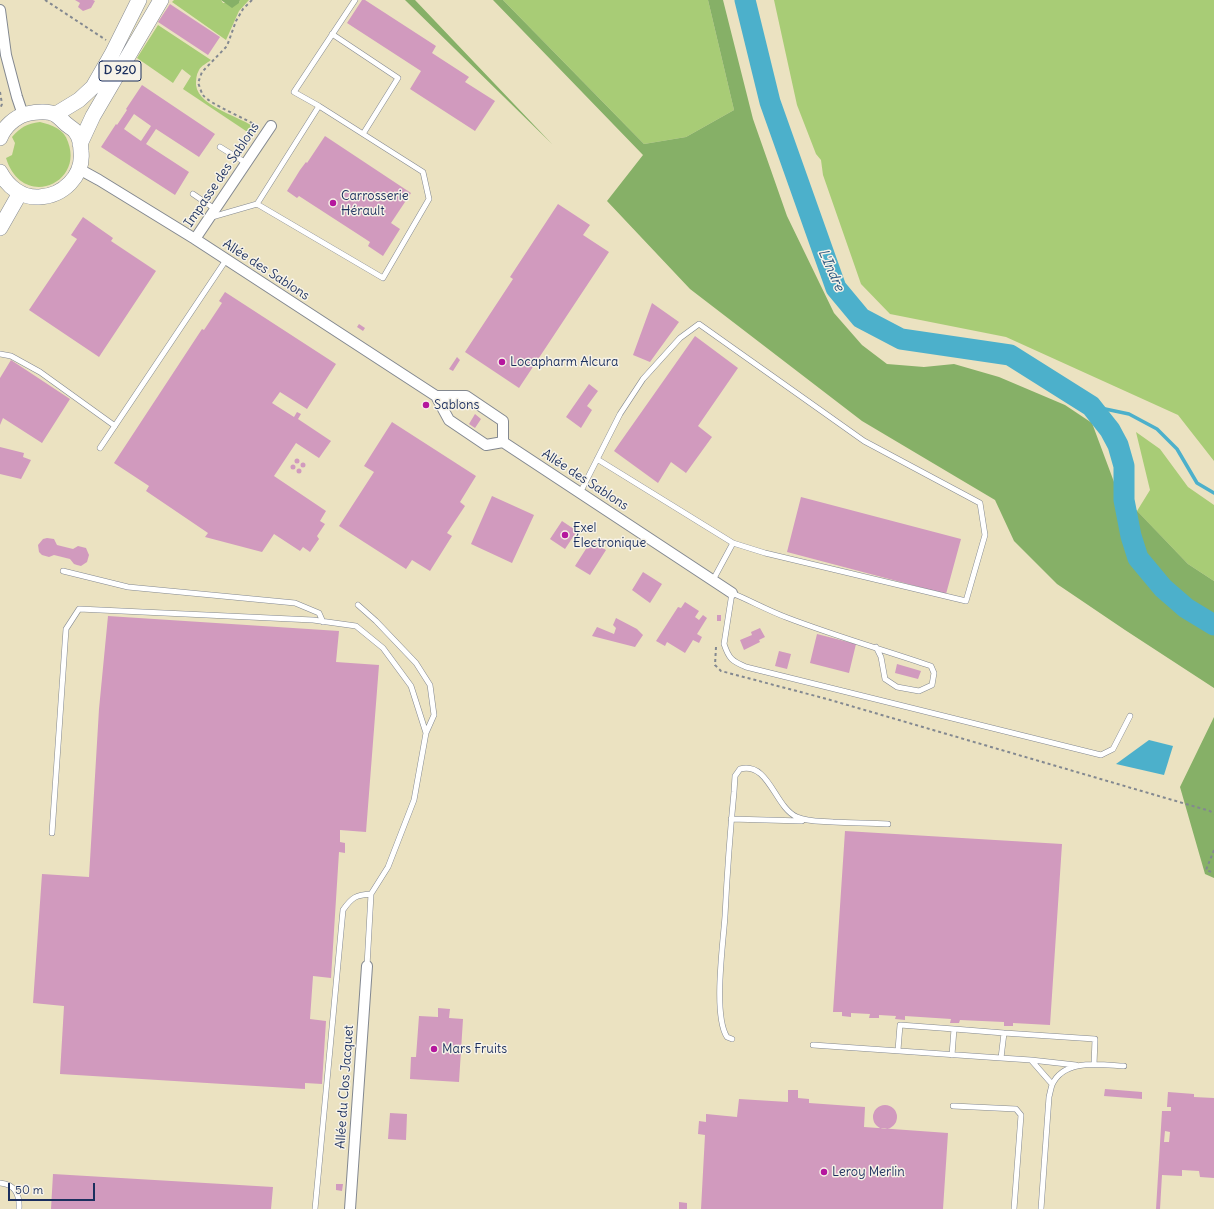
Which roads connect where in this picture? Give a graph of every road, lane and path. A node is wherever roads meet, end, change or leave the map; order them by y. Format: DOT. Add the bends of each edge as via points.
graph roads {
  1 [pos="45,0"];
  2 [pos="139,0"];
  3 [pos="161,0"];
  4 [pos="252,0"];
  5 [pos="355,0"];
  6 [pos="0,10"];
  7 [pos="332,34"];
  8 [pos="116,46"];
  9 [pos="0,92"];
  10 [pos="320,106"];
  11 [pos="0,109"];
  12 [pos="56,114"];
  13 [pos="23,115"];
  14 [pos="269,129"];
  15 [pos="363,134"];
  16 [pos="0,138"];
  17 [pos="80,144"];
  18 [pos="220,147"];
  19 [pos="246,163"];
  20 [pos="79,169"];
  21 [pos="0,172"];
  22 [pos="20,193"];
  23 [pos="193,194"];
  24 [pos="257,204"];
  25 [pos="212,213"];
  26 [pos="0,228"];
  27 [pos="195,239"];
  28 [pos="226,260"];
  29 [pos="0,354"];
  30 [pos="436,396"];
  31 [pos="115,426"];
  32 [pos="503,442"];
  33 [pos="100,448"];
  34 [pos="597,459"];
  35 [pos="580,493"];
  36 [pos="733,543"];
  37 [pos="62,571"];
  38 [pos="713,580"];
  39 [pos="732,593"];
  40 [pos="358,605"];
  41 [pos="323,622"];
  42 [pos="716,646"];
  43 [pos="876,647"];
  44 [pos="1130,716"];
  45 [pos="426,733"];
  46 [pos="1214,814"];
  47 [pos="731,819"];
  48 [pos="813,821"];
  49 [pos="888,824"];
  50 [pos="52,833"];
  51 [pos="1214,850"];
  52 [pos="1214,873"];
  53 [pos="371,894"];
  54 [pos="366,966"];
  55 [pos="954,1029"];
  56 [pos="1004,1033"];
  57 [pos="732,1039"];
  58 [pos="813,1045"];
  59 [pos="898,1050"];
  60 [pos="952,1055"];
  61 [pos="1002,1058"];
  62 [pos="1031,1060"];
  63 [pos="1077,1065"];
  64 [pos="1094,1065"];
  65 [pos="1124,1066"];
  66 [pos="1052,1084"];
  67 [pos="953,1106"];
  68 [pos="0,1183"];
  69 [pos="19,1209"];
  70 [pos="315,1209"];
  71 [pos="350,1209"];
  72 [pos="1014,1209"];
  73 [pos="1042,1209"];
  1 -- 8 [label="path"];
  2 -- 8 [label="main road, D 920"];
  3 -- 17 [label="main road, D 920" via="93,116"];
  4 -- 14 [label="path" via="236,21 227,46 202,72 198,83 204,96 225,109"];
  5 -- 7 [label="lane"];
  6 -- 13 [label="street" via="6,55"];
  7 -- 10 [label="lane" via="294,92"];
  7 -- 15 [label="lane" via="398,78"];
  8 -- 12 [label="main road, D 920" via="93,87 79,100"];
  9 -- 11 [label="path"];
  10 -- 15 [label="lane"];
  10 -- 24 [label="lane"];
  12 -- 13 [label="main road" via="34,112"];
  12 -- 17 [label="main road" via="75,132"];
  13 -- 16 [label="main road" via="11,122"];
  14 -- 19 [label="street, Impasse des Sablons"];
  15 -- 24 [label="lane" via="423,172 429,199 383,278"];
  17 -- 20 [label="main road" via="82,156"];
  18 -- 19 [label="lane"];
  19 -- 25 [label="street, Impasse des Sablons"];
  20 -- 22 [label="main road" via="72,182 61,191 41,197"];
  20 -- 27 [label="street, Allée des Sablons"];
  21 -- 22 [label="main road" via="8,185"];
  22 -- 26 [label="main road"];
  23 -- 25 [label="lane"];
  24 -- 25 [label="lane"];
  25 -- 27 [label="street, Impasse des Sablons"];
  27 -- 28 [label="street, Allée des Sablons"];
  28 -- 30 [label="street, Allée des Sablons"];
  28 -- 31 [label="lane"];
  29 -- 31 [label="lane" via="11,356 40,372"];
  30 -- 32 [label="street, Allée des Sablons" via="449,420 486,445"];
  30 -- 32 [label="street" via="466,396 503,422"];
  31 -- 33 [label="lane"];
  32 -- 35 [label="street, Allée des Sablons"];
  34 -- 35 [label="lane"];
  34 -- 36 [label="lane"];
  34 -- 36 [label="lane" via="620,414 643,379 680,338 699,324 864,441 980,503 985,535 966,601"];
  35 -- 38 [label="street, Allée des Sablons"];
  36 -- 38 [label="lane"];
  37 -- 41 [label="lane" via="128,587 295,603 319,613"];
  38 -- 39 [label="street, Allée des Sablons"];
  39 -- 43 [label="lane" via="786,618"];
  39 -- 44 [label="lane" via="724,644 732,660 746,667 1101,755 1113,749"];
  40 -- 45 [label="lane" via="416,663 430,685 434,715"];
  41 -- 45 [label="lane" via="356,626 383,648 411,686"];
  41 -- 50 [label="lane" via="79,609 66,629"];
  42 -- 46 [label="path" via="715,665 721,671 827,699"];
  43 -- 43 [label="lane" via="881,657 885,679 897,687 919,691 932,685 934,673 931,666"];
  45 -- 53 [label="lane" via="414,800 388,867"];
  47 -- 48 [label="lane"];
  47 -- 48 [label="lane" via="735,776 740,769 747,767 768,782 786,808 796,817"];
  47 -- 57 [label="lane" via="720,987 724,1032"];
  48 -- 49 [label="lane"];
  51 -- 52 [label="path" via="1206,870"];
  53 -- 54 [label="lane"];
  53 -- 70 [label="lane" via="358,895 349,901 343,910"];
  54 -- 71 [label="street, Allée du Clos Jacquet"];
  55 -- 56 [label="lane"];
  55 -- 59 [label="lane" via="900,1025"];
  55 -- 60 [label="lane"];
  56 -- 61 [label="lane"];
  56 -- 64 [label="lane" via="1095,1039"];
  58 -- 59 [label="lane"];
  59 -- 60 [label="lane"];
  60 -- 61 [label="lane"];
  61 -- 62 [label="lane"];
  62 -- 63 [label="lane"];
  62 -- 66 [label="lane"];
  63 -- 64 [label="lane"];
  63 -- 66 [label="lane" via="1067,1069"];
  64 -- 65 [label="lane"];
  66 -- 73 [label="lane"];
  67 -- 72 [label="lane" via="1016,1109 1021,1115"];
  68 -- 69 [label="lane" via="13,1187 19,1197"];
}
